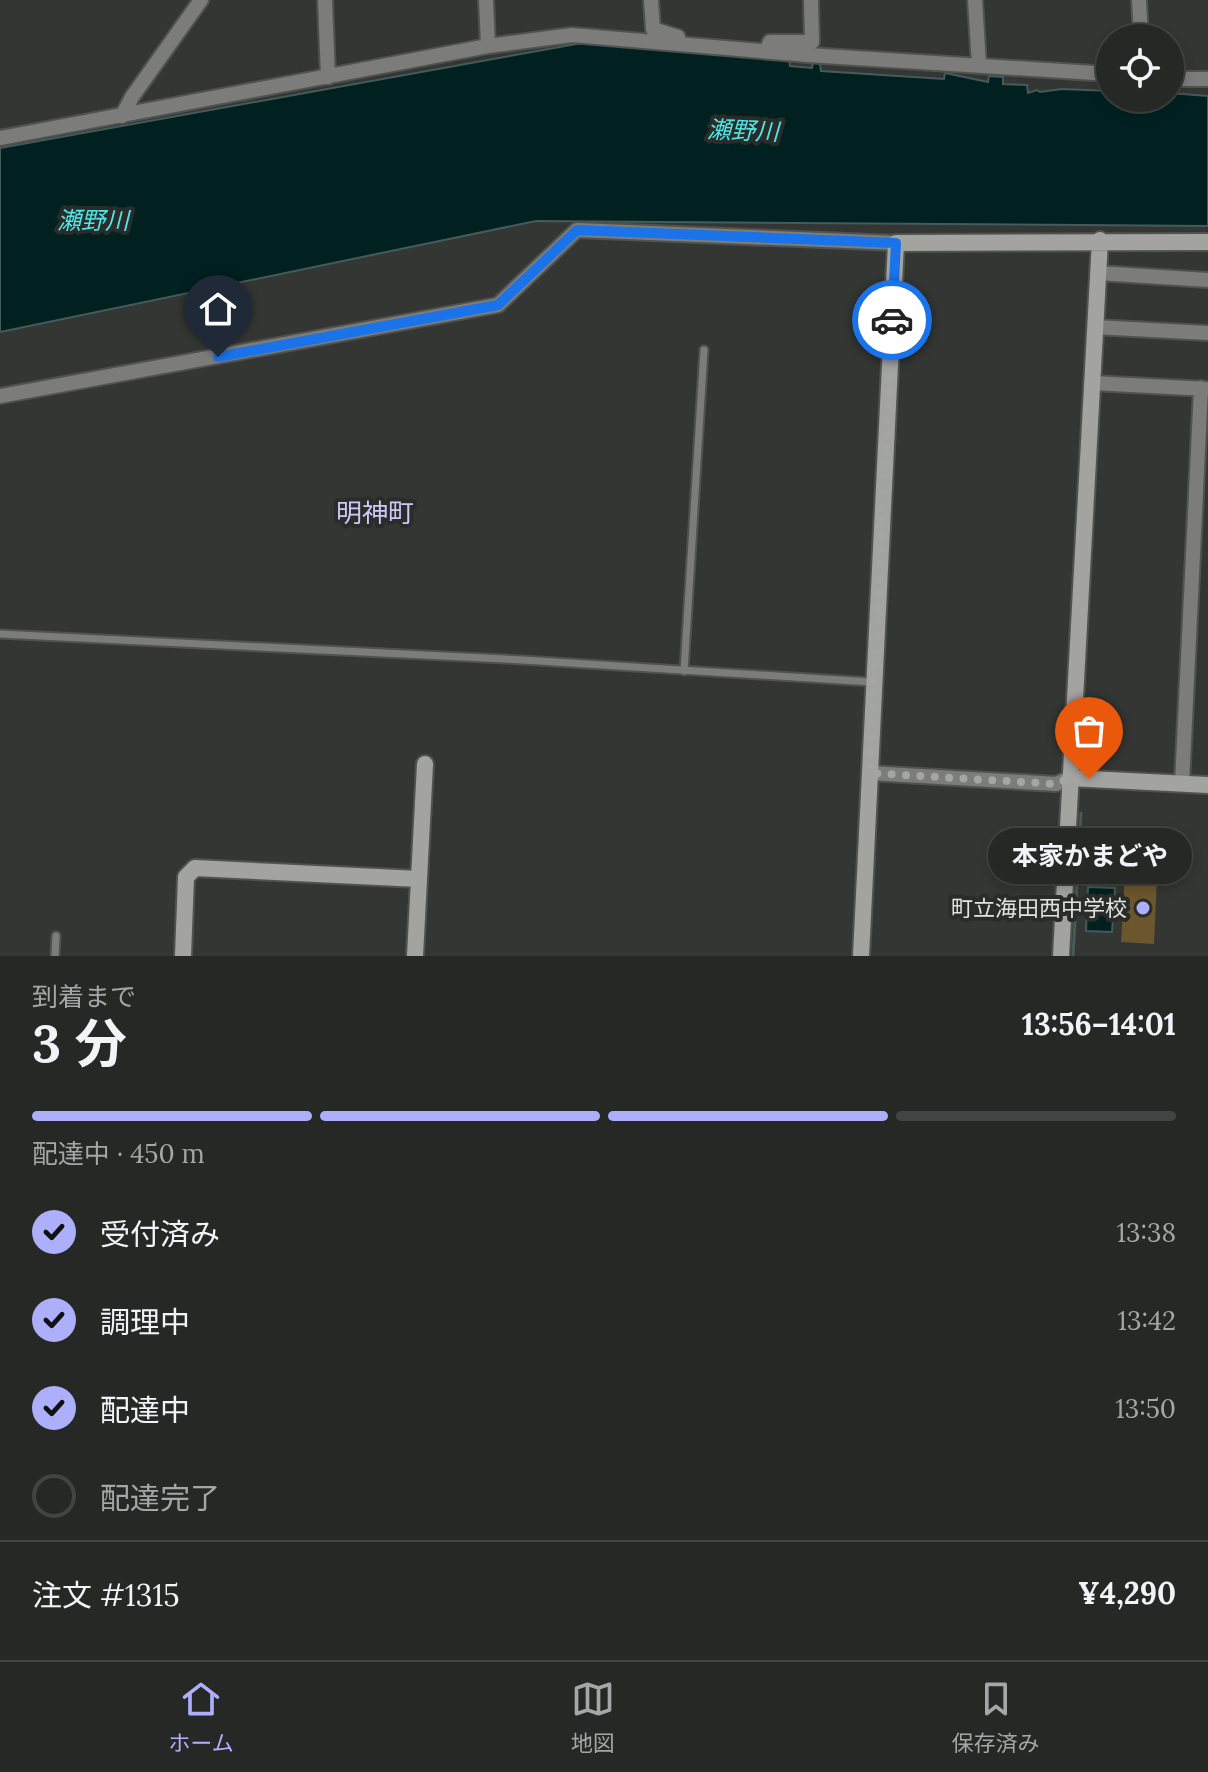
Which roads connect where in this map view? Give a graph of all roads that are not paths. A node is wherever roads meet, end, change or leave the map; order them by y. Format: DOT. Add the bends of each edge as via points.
graph roads {
  1 [pos="201,0"];
  2 [pos="325,0"];
  3 [pos="486,0"];
  4 [pos="651,0"];
  5 [pos="811,0"];
  6 [pos="975,0"];
  7 [pos="1139,0"];
  8 [pos="1140,24"];
  9 [pos="705,45"];
  10 [pos="488,46"];
  11 [pos="766,51"];
  12 [pos="979,65"];
  13 [pos="1096,73"];
  14 [pos="1184,74"];
  15 [pos="328,77"];
  16 [pos="1208,79"];
  17 [pos="1184,80"];
  18 [pos="1190,81"];
  19 [pos="122,116"];
  20 [pos="0,138"];
  21 [pos="1100,240"];
  22 [pos="1208,242"];
  23 [pos="896,243"];
  24 [pos="1098,273"];
  25 [pos="1208,280"];
  26 [pos="1095,327"];
  27 [pos="1208,333"];
  28 [pos="704,350"];
  29 [pos="1092,383"];
  30 [pos="1204,388"];
  31 [pos="0,396"];
  32 [pos="0,634"];
  33 [pos="684,671"];
  34 [pos="874,682"];
  35 [pos="425,764"];
  36 [pos="870,773"];
  37 [pos="1070,778"];
  38 [pos="1182,783"];
  39 [pos="1208,785"];
  40 [pos="419,879"];
  41 [pos="56,936"];
  42 [pos="55,956"];
  43 [pos="183,956"];
  44 [pos="415,956"];
  45 [pos="861,956"];
  46 [pos="1061,956"];
  1 -- 19 [label="street"];
  2 -- 15 [label="street"];
  3 -- 10 [label="street"];
  4 -- 9 [label="street" via="653,29"];
  5 -- 11 [label="street" via="812,42 770,42"];
  6 -- 12 [label="street"];
  7 -- 8 [label="street"];
  9 -- 10 [label="street" via="572,35"];
  9 -- 11 [label="street"];
  10 -- 15 [label="street"];
  11 -- 12 [label="street"];
  12 -- 13 [label="street"];
  14 -- 18 [label="street"];
  15 -- 19 [label="street"];
  16 -- 18 [label="street"];
  17 -- 18 [label="street"];
  19 -- 20 [label="street"];
  21 -- 22 [label="street"];
  21 -- 23 [label="street"];
  21 -- 24 [label="street"];
  23 -- 31 [label="street" via="577,230 498,305"];
  23 -- 34 [label="street"];
  24 -- 25 [label="street"];
  24 -- 26 [label="street"];
  26 -- 27 [label="street"];
  26 -- 29 [label="street"];
  28 -- 33 [label="lane"];
  29 -- 30 [label="street"];
  29 -- 37 [label="street"];
  30 -- 38 [label="street"];
  32 -- 33 [label="lane"];
  33 -- 34 [label="lane"];
  34 -- 36 [label="street"];
  35 -- 40 [label="street"];
  36 -- 37 [label="street" via="1056,784"];
  36 -- 45 [label="street"];
  37 -- 38 [label="street"];
  37 -- 46 [label="street"];
  38 -- 39 [label="street"];
  40 -- 43 [label="street" via="195,868 186,877"];
  40 -- 44 [label="street"];
  41 -- 42 [label="lane"];
}
